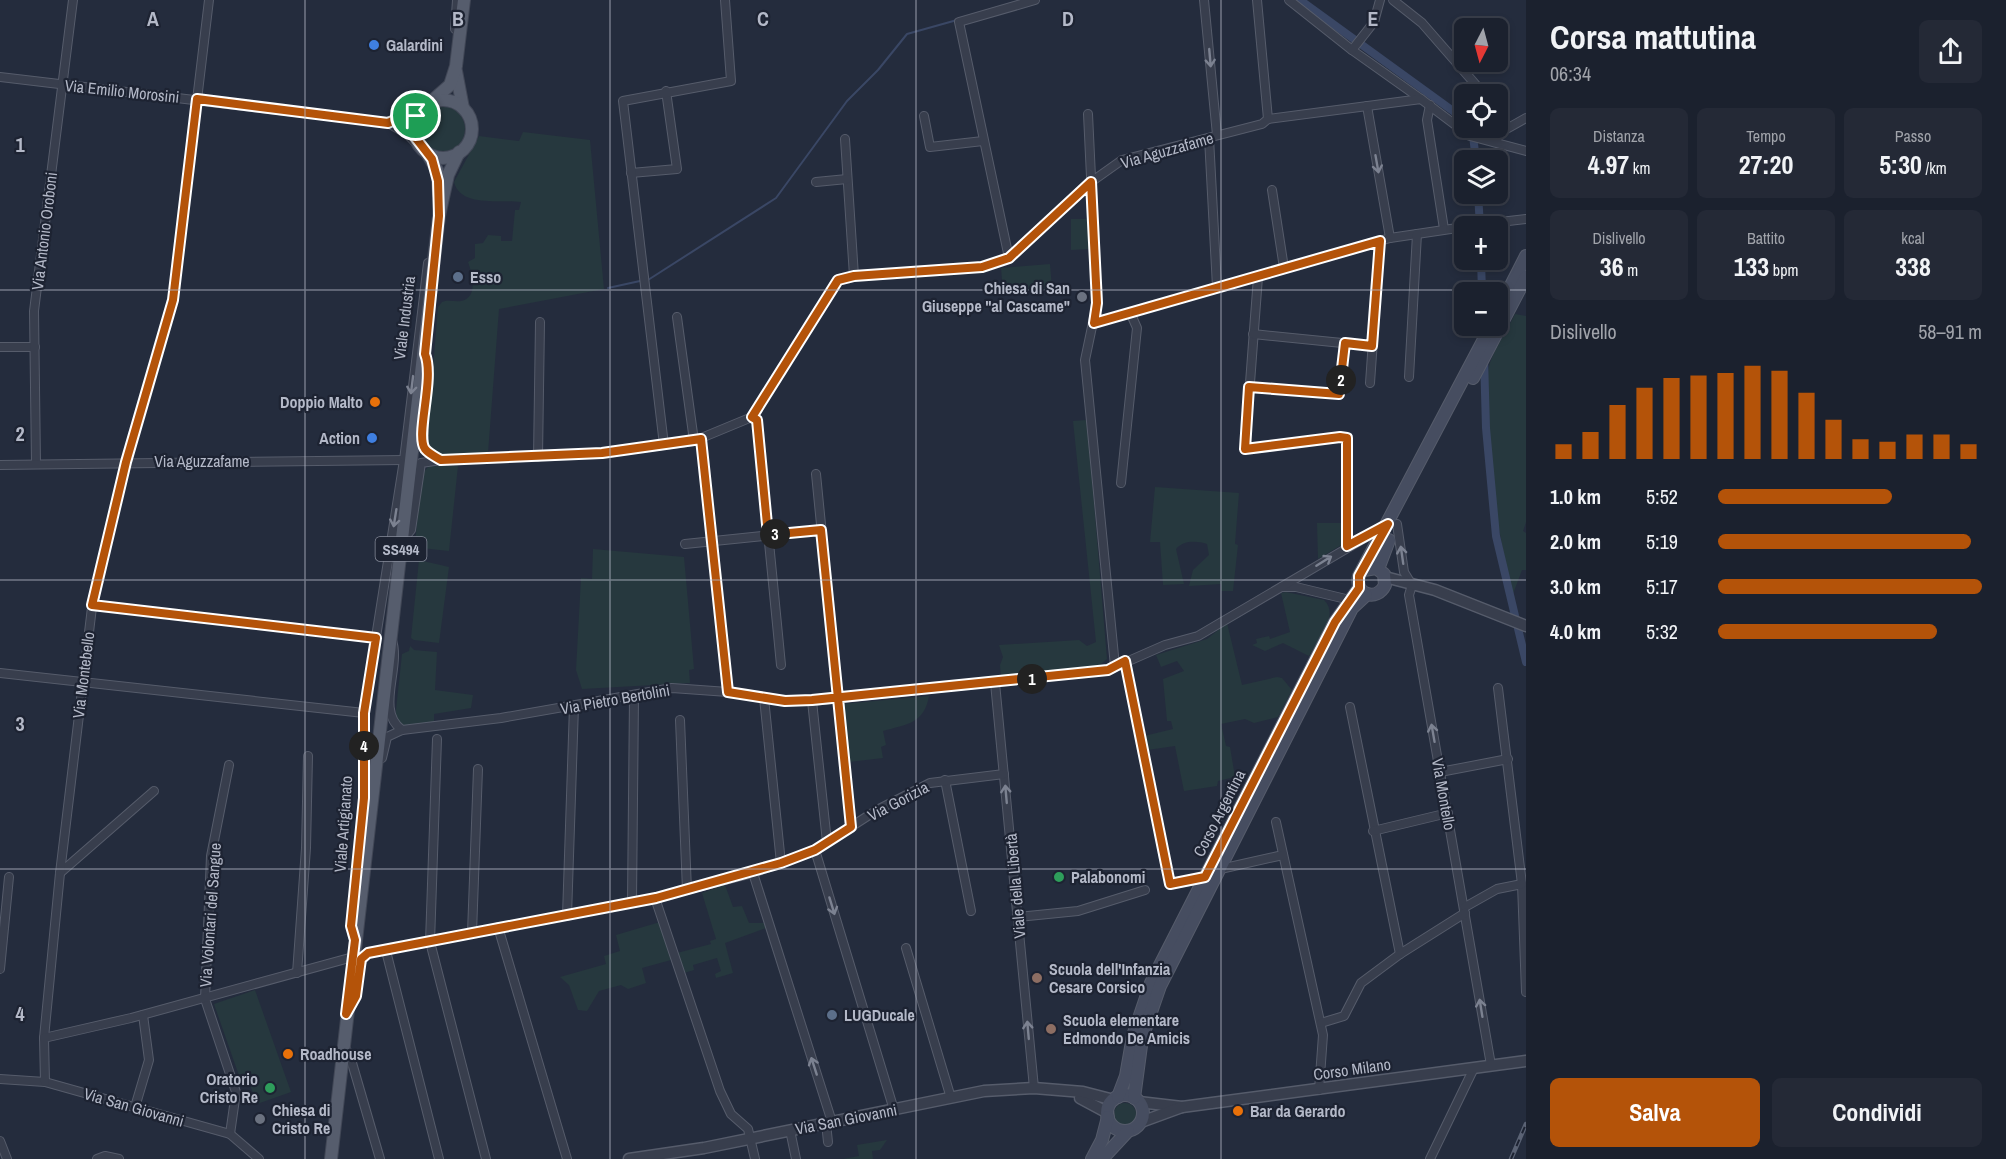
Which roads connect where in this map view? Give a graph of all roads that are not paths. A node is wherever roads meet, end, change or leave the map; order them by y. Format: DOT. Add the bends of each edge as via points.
graph roads {
  1 [pos="73,0"];
  2 [pos="209,0"];
  3 [pos="457,0"];
  4 [pos="464,0"];
  5 [pos="725,0"];
  6 [pos="1035,0"];
  7 [pos="1204,0"];
  8 [pos="1257,0"];
  9 [pos="1289,0"];
  10 [pos="1380,0"];
  11 [pos="1393,0"];
  12 [pos="1356,44"];
  13 [pos="456,66"];
  14 [pos="0,78"];
  15 [pos="63,84"];
  16 [pos="1474,84"];
  17 [pos="666,91"];
  18 [pos="197,99"];
  19 [pos="1421,99"];
  20 [pos="1430,105"];
  21 [pos="425,106"];
  22 [pos="1367,106"];
  23 [pos="463,108"];
  24 [pos="1088,114"];
  25 [pos="924,116"];
  26 [pos="1526,118"];
  27 [pos="1268,119"];
  28 [pos="388,123"];
  29 [pos="1508,129"];
  30 [pos="1213,136"];
  31 [pos="1498,138"];
  32 [pos="845,139"];
  33 [pos="983,141"];
  34 [pos="1494,142"];
  35 [pos="423,149"];
  36 [pos="1526,151"];
  37 [pos="459,152"];
  38 [pos="631,173"];
  39 [pos="847,179"];
  40 [pos="438,181"];
  41 [pos="816,182"];
  42 [pos="1091,182"];
  43 [pos="1272,190"];
  44 [pos="439,216"];
  45 [pos="1526,219"];
  46 [pos="1508,221"];
  47 [pos="1454,228"];
  48 [pos="1444,229"];
  49 [pos="1417,234"];
  50 [pos="1390,238"];
  51 [pos="1380,241"];
  52 [pos="1526,256"];
  53 [pos="1009,258"];
  54 [pos="1284,268"];
  55 [pos="854,276"];
  56 [pos="1526,277"];
  57 [pos="1258,278"];
  58 [pos="1217,287"];
  59 [pos="1508,291"];
  60 [pos="1130,312"];
  61 [pos="677,317"];
  62 [pos="540,322"];
  63 [pos="1094,323"];
  64 [pos="1253,333"];
  65 [pos="1487,336"];
  66 [pos="1345,343"];
  67 [pos="1372,346"];
  68 [pos="0,347"];
  69 [pos="35,347"];
  70 [pos="1483,351"];
  71 [pos="425,354"];
  72 [pos="1409,377"];
  73 [pos="1370,383"];
  74 [pos="1249,387"];
  75 [pos="752,417"];
  76 [pos="698,440"];
  77 [pos="664,445"];
  78 [pos="538,457"];
  79 [pos="441,460"];
  80 [pos="408,461"];
  81 [pos="126,462"];
  82 [pos="36,464"];
  83 [pos="0,465"];
  84 [pos="816,474"];
  85 [pos="1121,483"];
  86 [pos="1392,524"];
  87 [pos="821,530"];
  88 [pos="768,535"];
  89 [pos="402,542"];
  90 [pos="711,542"];
  91 [pos="685,544"];
  92 [pos="1347,546"];
  93 [pos="1364,570"];
  94 [pos="1382,579"];
  95 [pos="1409,585"];
  96 [pos="1273,590"];
  97 [pos="1363,591"];
  98 [pos="1350,600"];
  99 [pos="92,605"];
  100 [pos="1526,626"];
  101 [pos="391,637"];
  102 [pos="376,638"];
  103 [pos="1125,661"];
  104 [pos="781,665"];
  105 [pos="1115,666"];
  106 [pos="0,673"];
  107 [pos="82,682"];
  108 [pos="995,683"];
  109 [pos="1498,688"];
  110 [pos="728,692"];
  111 [pos="634,696"];
  112 [pos="764,698"];
  113 [pos="838,699"];
  114 [pos="812,700"];
  115 [pos="574,706"];
  116 [pos="1350,707"];
  117 [pos="364,713"];
  118 [pos="680,720"];
  119 [pos="402,730"];
  120 [pos="437,739"];
  121 [pos="308,756"];
  122 [pos="1508,759"];
  123 [pos="229,765"];
  124 [pos="478,769"];
  125 [pos="1440,772"];
  126 [pos="1004,774"];
  127 [pos="945,780"];
  128 [pos="154,791"];
  129 [pos="1448,813"];
  130 [pos="368,822"];
  131 [pos="1276,822"];
  132 [pos="851,827"];
  133 [pos="1373,831"];
  134 [pos="826,842"];
  135 [pos="815,850"];
  136 [pos="1283,855"];
  137 [pos="781,863"];
  138 [pos="363,868"];
  139 [pos="60,873"];
  140 [pos="753,873"];
  141 [pos="1212,874"];
  142 [pos="9,877"];
  143 [pos="1522,884"];
  144 [pos="687,890"];
  145 [pos="1145,890"];
  146 [pos="656,898"];
  147 [pos="632,902"];
  148 [pos="1465,910"];
  149 [pos="971,911"];
  150 [pos="567,916"];
  151 [pos="1017,917"];
  152 [pos="498,927"];
  153 [pos="472,933"];
  154 [pos="355,940"];
  155 [pos="430,942"];
  156 [pos="906,948"];
  157 [pos="386,951"];
  158 [pos="368,953"];
  159 [pos="1400,954"];
  160 [pos="353,957"];
  161 [pos="0,969"];
  162 [pos="297,973"];
  163 [pos="1526,992"];
  164 [pos="205,999"];
  165 [pos="346,1014"];
  166 [pos="143,1015"];
  167 [pos="1321,1023"];
  168 [pos="44,1038"];
  169 [pos="344,1046"];
  170 [pos="1526,1061"];
  171 [pos="1491,1065"];
  172 [pos="1474,1068"];
  173 [pos="0,1079"];
  174 [pos="45,1082"];
  175 [pos="1034,1088"];
  176 [pos="1319,1090"];
  177 [pos="1063,1091"];
  178 [pos="951,1098"];
  179 [pos="1116,1099"];
  180 [pos="1136,1100"];
  181 [pos="135,1107"];
  182 [pos="1182,1107"];
  183 [pos="894,1110"];
  184 [pos="1108,1115"];
  185 [pos="829,1122"];
  186 [pos="1141,1122"];
  187 [pos="789,1130"];
  188 [pos="1128,1131"];
  189 [pos="230,1134"];
  190 [pos="749,1138"];
  191 [pos="0,1141"];
  192 [pos="828,1142"];
  193 [pos="704,1148"];
  194 [pos="665,1157"];
  195 [pos="7,1159"];
  196 [pos="97,1159"];
  197 [pos="118,1159"];
  198 [pos="259,1159"];
  199 [pos="331,1159"];
  200 [pos="380,1159"];
  201 [pos="439,1159"];
  202 [pos="486,1159"];
  203 [pos="567,1159"];
  204 [pos="629,1159"];
  205 [pos="706,1159"];
  206 [pos="755,1159"];
  207 [pos="796,1159"];
  208 [pos="1092,1159"];
  209 [pos="1101,1159"];
  210 [pos="1430,1159"];
  1 -- 15 [label="street, Via Antonio Oroboni"];
  2 -- 18 [label="street, Via Montebello"];
  3 -- 13 [label="street" via="453,45"];
  4 -- 13 [label="main road, Viale Industria / SS494"];
  5 -- 17 [label="street" via="731,81"];
  6 -- 33 [label="street" via="959,22"];
  7 -- 30 [label="street, one-way"];
  8 -- 27 [label="street"];
  9 -- 12 [label="street"];
  10 -- 12 [label="street" via="1374,22"];
  11 -- 16 [label="street" via="1422,23"];
  12 -- 19 [label="street"];
  13 -- 21 [label="main road, Viale Industria / SS494" via="450,85"];
  13 -- 23 [label="main road, Viale Industria / SS494"];
  14 -- 15 [label="street, Via Emilio Morosini"];
  15 -- 18 [label="street, Via Emilio Morosini"];
  15 -- 69 [label="street, Via Antonio Oroboni" via="34,311"];
  17 -- 38 [label="street" via="623,101"];
  17 -- 38 [label="street" via="677,169"];
  18 -- 28 [label="street, Via Emilio Morosini"];
  18 -- 81 [label="street, Via Montebello" via="173,300"];
  19 -- 20 [label="street"];
  19 -- 22 [label="street, Via Aguzzafame"];
  20 -- 34 [label="street" via="1474,137"];
  20 -- 48 [label="street" via="1427,120"];
  21 -- 23 [label="main road" via="449,100"];
  21 -- 28 [label="street"];
  21 -- 35 [label="main road, Viale Industria / SS494" via="414,126"];
  22 -- 27 [label="street, Via Aguzzafame"];
  22 -- 50 [label="street, one-way"];
  23 -- 37 [label="main road, Viale Industria / SS494" via="471,123 471,134"];
  24 -- 42 [label="street"];
  25 -- 33 [label="street" via="930,147"];
  26 -- 29 [label="street"];
  27 -- 30 [label="street, Via Aguzzafame" via="1262,124"];
  28 -- 35 [label="street, Via Emilio Morosini"];
  30 -- 42 [label="street, Via Aguzzafame" via="1122,160"];
  30 -- 58 [label="street"];
  31 -- 34 [label="street"];
  32 -- 39 [label="street"];
  33 -- 53 [label="street"];
  34 -- 36 [label="street"];
  35 -- 37 [label="main road" via="443,158"];
  35 -- 40 [label="main road, Viale Industria / SS494" via="437,170"];
  37 -- 44 [label="main road, Viale Industria / SS494" via="448,174"];
  38 -- 77 [label="street"];
  39 -- 41 [label="street"];
  39 -- 55 [label="street"];
  40 -- 44 [label="main road, Viale Industria / SS494"];
  40 -- 80 [label="street, Viale Industria, one-way"];
  42 -- 53 [label="street, Via Aguzzafame"];
  42 -- 63 [label="street" via="1097,303"];
  43 -- 54 [label="street"];
  44 -- 71 [label="main road, Viale Industria / SS494"];
  45 -- 46 [label="street"];
  47 -- 48 [label="street"];
  48 -- 49 [label="street"];
  49 -- 50 [label="street"];
  49 -- 72 [label="street"];
  50 -- 51 [label="street"];
  51 -- 54 [label="street"];
  51 -- 67 [label="street"];
  52 -- 59 [label="main road"];
  53 -- 55 [label="street, Via Aguzzafame" via="982,267"];
  54 -- 57 [label="street"];
  55 -- 75 [label="street, Via Aguzzafame" via="838,280"];
  56 -- 70 [label="main road"];
  57 -- 58 [label="street"];
  57 -- 64 [label="street"];
  58 -- 60 [label="street"];
  60 -- 63 [label="street"];
  60 -- 85 [label="street" via="1137,328"];
  61 -- 76 [label="street"];
  62 -- 78 [label="street"];
  63 -- 105 [label="street" via="1085,360"];
  64 -- 66 [label="street"];
  64 -- 74 [label="street"];
  65 -- 70 [label="main road"];
  66 -- 67 [label="street"];
  66 -- 74 [label="street" via="1339,394"];
  67 -- 73 [label="street"];
  68 -- 69 [label="street"];
  69 -- 82 [label="street, Via Antonio Oroboni"];
  70 -- 86 [label="main road"];
  70 -- 86 [label="main road" via="1478,370"];
  71 -- 79 [label="street" via="430,367 422,440 428,452"];
  71 -- 80 [label="main road, Viale Industria / SS494"];
  74 -- 92 [label="street" via="1245,449 1347,438"];
  75 -- 76 [label="street"];
  75 -- 88 [label="street" via="757,420"];
  76 -- 77 [label="street"];
  76 -- 90 [label="street"];
  77 -- 78 [label="street"];
  78 -- 79 [label="street"];
  79 -- 89 [label="street" via="419,466 411,530"];
  80 -- 81 [label="street, Via Aguzzafame"];
  80 -- 89 [label="main road, Viale Artigianato / SS494"];
  80 -- 102 [label="street, Viale Artigianato, one-way"];
  81 -- 82 [label="street, Via Aguzzafame"];
  81 -- 99 [label="street, Via Montebello"];
  82 -- 83 [label="street, Via Aguzzafame"];
  84 -- 87 [label="street"];
  86 -- 92 [label="street, Via Pietro Bertolini"];
  86 -- 93 [label="main road"];
  86 -- 94 [label="main road" via="1383,552"];
  95 -- 86 [label="street, Via Montello, one-way"];
  87 -- 88 [label="street"];
  87 -- 113 [label="street"];
  88 -- 90 [label="street"];
  88 -- 104 [label="street"];
  89 -- 101 [label="main road, Viale Artigianato / SS494"];
  90 -- 91 [label="street"];
  90 -- 110 [label="street"];
  96 -- 92 [label="street, Via Pietro Bertolini, one-way"];
  93 -- 94 [label="main road"];
  93 -- 97 [label="main road" via="1358,578"];
  94 -- 95 [label="street"];
  94 -- 97 [label="main road" via="1375,595"];
  95 -- 100 [label="street" via="1435,590"];
  125 -- 95 [label="street, Via Montello, one-way"];
  96 -- 98 [label="street" via="1296,587"];
  96 -- 103 [label="street, Via Pietro Bertolini" via="1198,636"];
  97 -- 98 [label="main road, Corso Argentina"];
  97 -- 141 [label="main road, Corso Argentina"];
  98 -- 141 [label="main road, Corso Argentina" via="1335,622"];
  99 -- 102 [label="street"];
  99 -- 107 [label="street, Via Montebello"];
  101 -- 119 [label="street" via="396,650 389,711 394,724"];
  101 -- 130 [label="main road, Viale Artigianato / SS494"];
  102 -- 117 [label="street, Viale Artigianato"];
  103 -- 105 [label="street, Via Pietro Bertolini"];
  103 -- 141 [label="street" via="1170,884"];
  105 -- 108 [label="street, Via Pietro Bertolini"];
  106 -- 107 [label="street"];
  107 -- 117 [label="street"];
  107 -- 139 [label="street, Via Montebello"];
  108 -- 113 [label="street, Via Pietro Bertolini"];
  108 -- 126 [label="street, Viale della Libertà"];
  109 -- 122 [label="street"];
  110 -- 111 [label="street, Via Pietro Bertolini" via="672,688"];
  110 -- 112 [label="street, Via Pietro Bertolini"];
  111 -- 115 [label="street, Via Pietro Bertolini"];
  111 -- 147 [label="street"];
  112 -- 114 [label="street, Via Pietro Bertolini"];
  112 -- 137 [label="street"];
  113 -- 114 [label="street, Via Pietro Bertolini"];
  113 -- 132 [label="street"];
  114 -- 134 [label="street"];
  115 -- 119 [label="street, Via Pietro Bertolini"];
  115 -- 150 [label="street"];
  116 -- 133 [label="street"];
  117 -- 154 [label="street, Viale Artigianato" via="364,798 351,926"];
  118 -- 144 [label="street"];
  119 -- 130 [label="street" via="387,737 375,814"];
  120 -- 155 [label="street"];
  121 -- 162 [label="street"];
  122 -- 125 [label="street"];
  122 -- 143 [label="street"];
  123 -- 164 [label="street, Via Volontari del Sangue" via="211,856"];
  124 -- 153 [label="street"];
  125 -- 129 [label="street, Via Montello"];
  126 -- 127 [label="street, Via Gorizia"];
  151 -- 126 [label="street, Viale della Libertà, one-way"];
  127 -- 132 [label="street, Via Gorizia" via="930,783"];
  127 -- 149 [label="street, Via Gorizia"];
  128 -- 139 [label="street"];
  129 -- 133 [label="street"];
  129 -- 148 [label="street, Via Montello"];
  130 -- 138 [label="main road, Viale Artigianato / SS494"];
  131 -- 136 [label="street"];
  132 -- 134 [label="street, Via Gorizia"];
  133 -- 159 [label="street"];
  134 -- 135 [label="street, Via Gorizia"];
  135 -- 137 [label="street, Via Gorizia"];
  135 -- 183 [label="street, one-way"];
  136 -- 141 [label="street"];
  136 -- 167 [label="street"];
  137 -- 140 [label="street, Via Gorizia"];
  138 -- 154 [label="main road, Viale Artigianato / SS494"];
  138 -- 158 [label="street" via="368,878 361,943"];
  139 -- 168 [label="street, Via Montebello"];
  140 -- 144 [label="street, Via Gorizia"];
  185 -- 140 [label="street, one-way"];
  141 -- 179 [label="main road, Corso Argentina" via="1143,1001"];
  141 -- 180 [label="main road, Corso Argentina" via="1153,1004 1138,1056"];
  142 -- 161 [label="street"];
  143 -- 148 [label="street" via="1497,889"];
  143 -- 163 [label="street"];
  144 -- 146 [label="street, Via Gorizia"];
  145 -- 151 [label="street" via="1078,911"];
  146 -- 147 [label="street, Via Gorizia"];
  146 -- 190 [label="street" via="720,1091 731,1114 748,1129"];
  147 -- 150 [label="street, Via Gorizia"];
  148 -- 159 [label="street"];
  171 -- 148 [label="street, Via Montello, one-way"];
  150 -- 152 [label="street, Via Gorizia"];
  175 -- 151 [label="street, Viale della Libertà, one-way"];
  152 -- 153 [label="street, Via Gorizia"];
  152 -- 203 [label="street"];
  153 -- 155 [label="street, Via Gorizia"];
  154 -- 160 [label="main road, Viale Artigianato / SS494"];
  155 -- 157 [label="street, Via Gorizia"];
  155 -- 202 [label="street"];
  156 -- 178 [label="street"];
  157 -- 158 [label="street, Via Gorizia"];
  157 -- 201 [label="street"];
  158 -- 165 [label="street" via="361,959 356,996"];
  159 -- 167 [label="street" via="1361,983 1344,1016"];
  160 -- 162 [label="street"];
  160 -- 165 [label="main road, Viale Artigianato / SS494"];
  162 -- 164 [label="street"];
  164 -- 166 [label="street"];
  164 -- 189 [label="street, Via Volontari del Sangue" via="236,1092"];
  165 -- 169 [label="main road, Viale Artigianato / SS494"];
  166 -- 168 [label="street"];
  166 -- 181 [label="street" via="149,1060"];
  167 -- 176 [label="street"];
  168 -- 174 [label="street"];
  169 -- 199 [label="main road, Viale Artigianato / SS494"];
  169 -- 200 [label="street" via="371,1120"];
  170 -- 171 [label="street, Corso Milano"];
  171 -- 172 [label="street, Corso Milano"];
  172 -- 176 [label="street, Corso Milano"];
  172 -- 210 [label="street"];
  173 -- 174 [label="street, Via San Giovanni"];
  174 -- 181 [label="street, Via San Giovanni"];
  175 -- 177 [label="street, Via San Giovanni"];
  175 -- 178 [label="street, Via San Giovanni" via="984,1091"];
  176 -- 182 [label="street, Corso Milano"];
  177 -- 179 [label="street, Via San Giovanni"];
  177 -- 184 [label="street, Via San Giovanni" via="1090,1101"];
  178 -- 183 [label="street, Via San Giovanni"];
  179 -- 180 [label="main road"];
  179 -- 184 [label="main road, Corso Argentina"];
  180 -- 182 [label="street, Corso Milano"];
  180 -- 186 [label="main road, Corso Argentina" via="1143,1112"];
  181 -- 189 [label="street, Via San Giovanni"];
  182 -- 186 [label="street, Corso Milano"];
  183 -- 185 [label="street, Via San Giovanni"];
  184 -- 188 [label="main road" via="1115,1128"];
  184 -- 208 [label="main road"];
  185 -- 187 [label="street, Via San Giovanni"];
  185 -- 192 [label="street"];
  186 -- 188 [label="main road"];
  187 -- 190 [label="street, Via San Giovanni"];
  187 -- 207 [label="street"];
  188 -- 209 [label="main road"];
  189 -- 198 [label="street, Via San Giovanni"];
  190 -- 193 [label="street, Via San Giovanni"];
  190 -- 206 [label="street"];
  191 -- 195 [label="street"];
  193 -- 194 [label="street, Via San Giovanni"];
  193 -- 205 [label="street"];
  194 -- 204 [label="street, Via San Giovanni"];
  196 -- 197 [label="street"];
}
